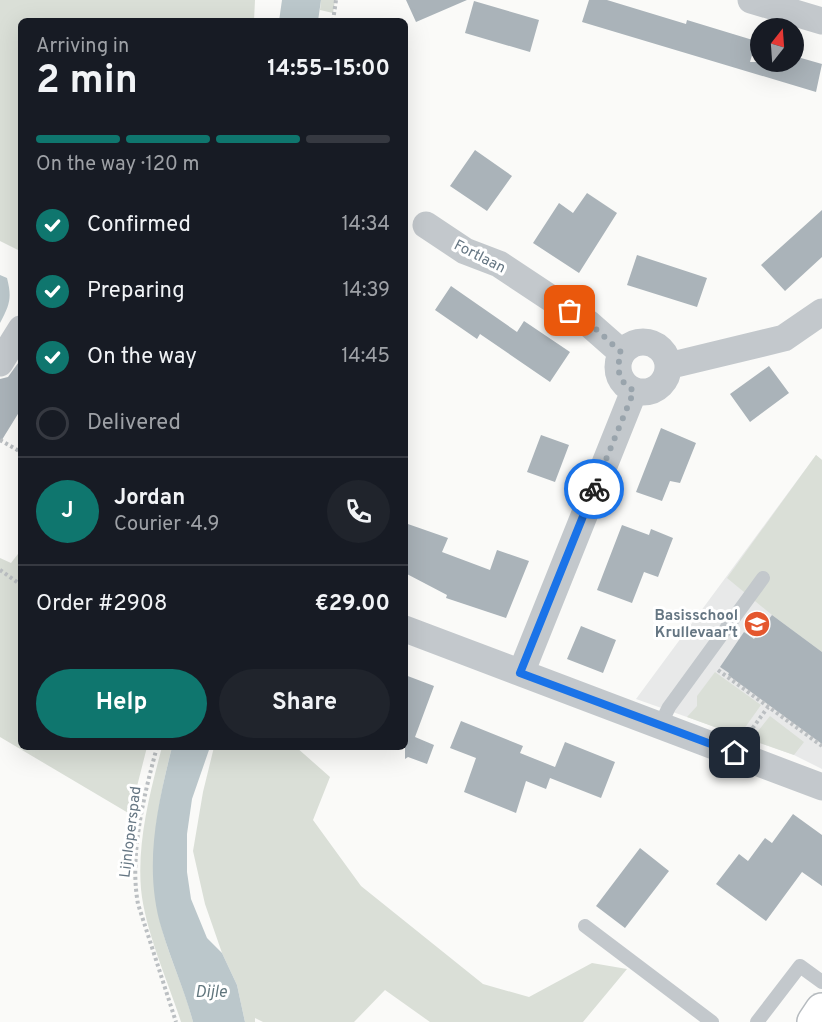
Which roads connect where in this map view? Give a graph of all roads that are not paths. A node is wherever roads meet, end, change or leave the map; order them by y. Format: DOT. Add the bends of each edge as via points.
graph roads {
  1 [pos="751,0"];
  2 [pos="822,21"];
  3 [pos="426,225"];
  4 [pos="822,312"];
  5 [pos="18,334"];
  6 [pos="621,352"];
  7 [pos="0,363"];
  8 [pos="668,366"];
  9 [pos="634,391"];
  10 [pos="763,578"];
  11 [pos="408,630"];
  12 [pos="520,673"];
  13 [pos="660,725"];
  14 [pos="822,787"];
  15 [pos="585,926"];
  16 [pos="822,982"];
  17 [pos="822,1010"];
  18 [pos="712,1022"];
  19 [pos="757,1022"];
  20 [pos="814,1022"];
  1 -- 2 [label="street"];
  3 -- 6 [label="street, Fortlaan" via="465,251 499,264 588,322"];
  4 -- 8 [label="street" via="784,338"];
  5 -- 7 [label="street"];
  6 -- 8 [label="street" via="631,345 648,342 662,351"];
  6 -- 9 [label="street" via="618,372"];
  8 -- 9 [label="street" via="658,387"];
  9 -- 12 [label="street"];
  10 -- 13 [label="lane"];
  11 -- 12 [label="street"];
  12 -- 13 [label="street"];
  13 -- 14 [label="street"];
  15 -- 18 [label="lane"];
  16 -- 19 [label="lane" via="800,966"];
  17 -- 20 [label="main road"];
}
